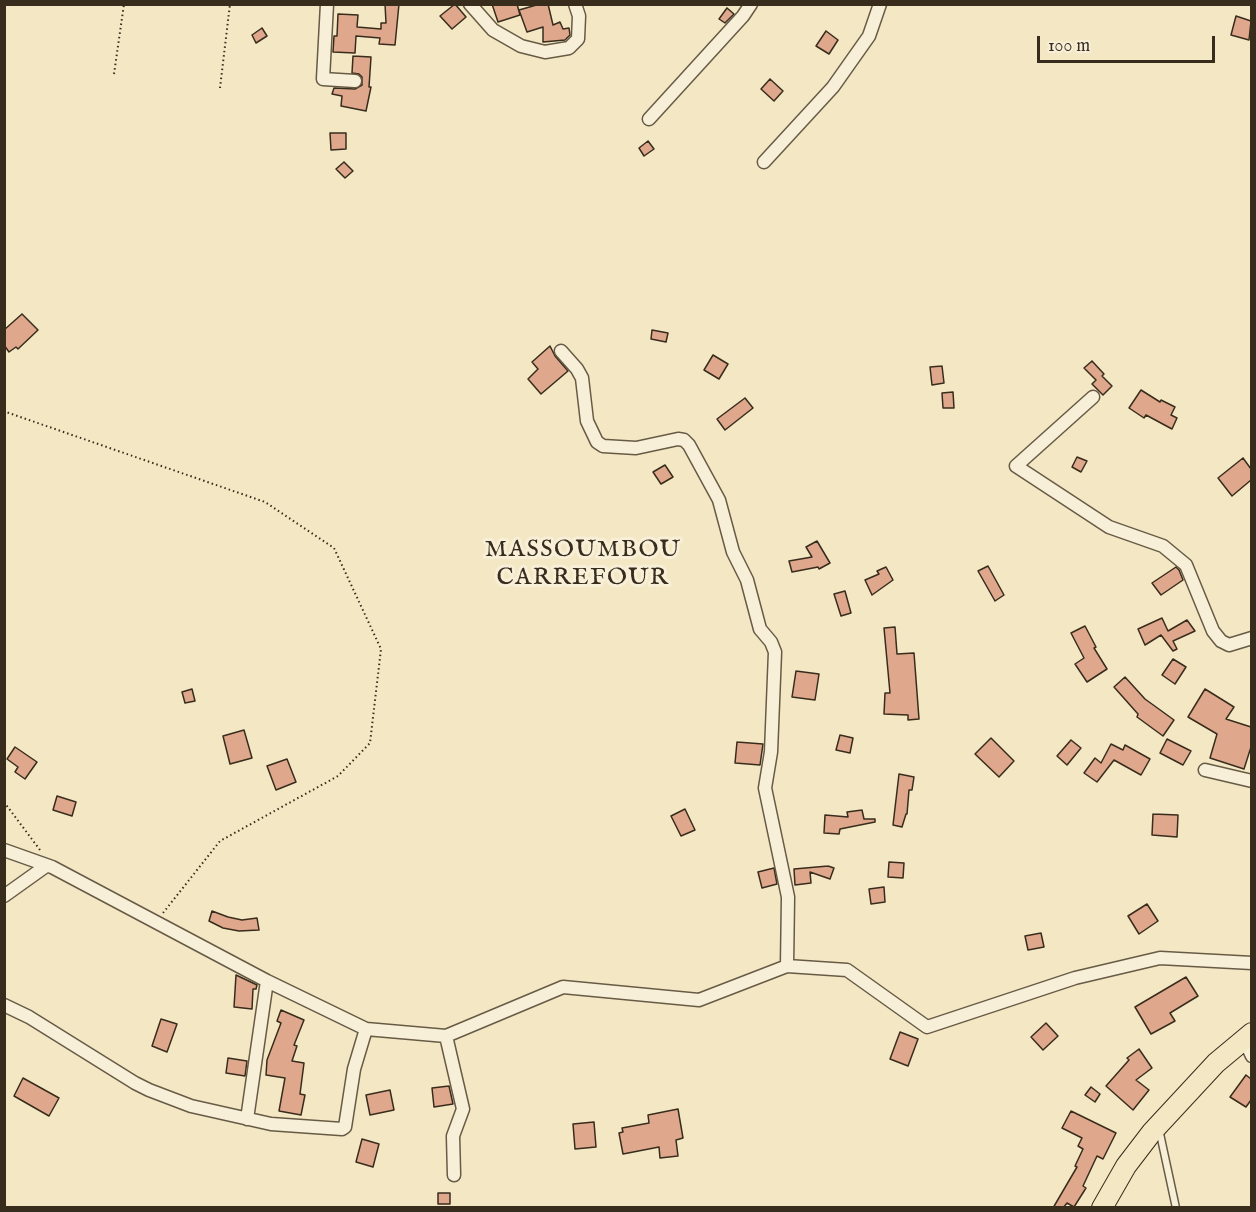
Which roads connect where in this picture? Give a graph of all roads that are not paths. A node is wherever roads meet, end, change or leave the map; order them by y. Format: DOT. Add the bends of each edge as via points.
graph roads {
  1 [pos="327,4"];
  2 [pos="470,4"];
  3 [pos="575,4"];
  4 [pos="751,4"];
  5 [pos="880,4"];
  6 [pos="355,81"];
  7 [pos="649,119"];
  8 [pos="764,162"];
  9 [pos="561,351"];
  10 [pos="1092,397"];
  11 [pos="1251,638"];
  12 [pos="1205,770"];
  13 [pos="1251,781"];
  14 [pos="4,850"];
  15 [pos="49,867"];
  16 [pos="4,896"];
  17 [pos="1251,963"];
  18 [pos="787,966"];
  19 [pos="267,981"];
  20 [pos="4,1005"];
  21 [pos="366,1029"];
  22 [pos="446,1036"];
  23 [pos="1249,1043"];
  24 [pos="248,1119"];
  25 [pos="1158,1125"];
  26 [pos="454,1175"];
  27 [pos="1102,1208"];
  28 [pos="1176,1208"];
  1 -- 6 [label="street" via="323,79"];
  2 -- 3 [label="street" via="494,30 521,46 545,52 569,48 578,39"];
  4 -- 7 [label="street"];
  5 -- 8 [label="street" via="869,36 833,87"];
  9 -- 18 [label="street" via="582,378 587,421 597,442 603,446 636,448 678,439 689,445 718,500 760,629 775,652 771,752 765,788 788,897"];
  10 -- 11 [label="street" via="1016,466 1109,527 1163,546 1186,566 1213,631 1221,641 1229,645"];
  12 -- 13 [label="street"];
  14 -- 15 [label="street"];
  15 -- 16 [label="street"];
  15 -- 19 [label="street"];
  17 -- 18 [label="street" via="1160,958 1075,978 927,1027 847,970"];
  18 -- 22 [label="street" via="699,1000 563,987"];
  19 -- 21 [label="street"];
  19 -- 24 [label="street"];
  20 -- 24 [label="street" via="135,1083 191,1106"];
  21 -- 22 [label="street"];
  21 -- 24 [label="street" via="354,1069 345,1127 271,1124"];
  22 -- 26 [label="street" via="463,1109 453,1136"];
  23 -- 25 [label="main road" via="1216,1063"];
  25 -- 27 [label="main road" via="1126,1166"];
  25 -- 28 [label="lane"];
}
